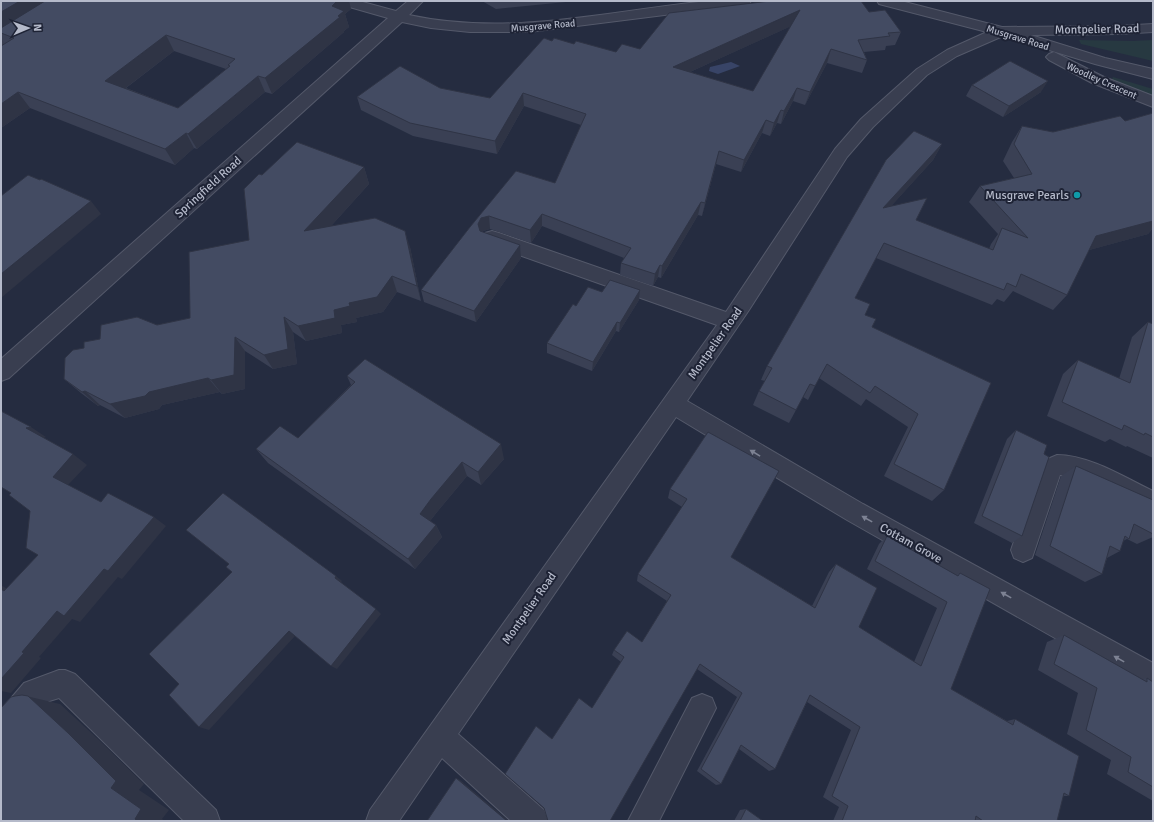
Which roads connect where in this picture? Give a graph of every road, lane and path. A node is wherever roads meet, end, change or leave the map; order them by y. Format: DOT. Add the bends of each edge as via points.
graph roads {
  1 [pos="68,1"];
  2 [pos="344,1"];
  3 [pos="416,1"];
  4 [pos="744,1"];
  5 [pos="884,1"];
  6 [pos="433,11"];
  7 [pos="398,17"];
  8 [pos="448,26"];
  9 [pos="1153,28"];
  10 [pos="1002,31"];
  11 [pos="1033,42"];
  12 [pos="1,43"];
  13 [pos="1153,74"];
  14 [pos="1153,102"];
  15 [pos="490,237"];
  16 [pos="730,322"];
  17 [pos="1,372"];
  18 [pos="672,404"];
  19 [pos="1153,503"];
  20 [pos="1023,550"];
  21 [pos="1153,678"];
  22 [pos="702,708"];
  23 [pos="1,731"];
  24 [pos="440,737"];
  25 [pos="205,821"];
  26 [pos="381,821"];
  27 [pos="533,821"];
  28 [pos="643,821"];
  1 -- 12 [label="street"];
  2 -- 7 [label="street, Musgrave Road"];
  3 -- 7 [label="street, Springfield Road"];
  4 -- 8 [label="street, Musgrave Road" via="529,28"];
  5 -- 10 [label="street, Musgrave Road"];
  6 -- 8 [label="street"];
  7 -- 8 [label="street, Musgrave Road"];
  7 -- 17 [label="street, Springfield Road"];
  9 -- 10 [label="street, Montpelier Road"];
  10 -- 11 [label="street, Musgrave Road"];
  10 -- 16 [label="street, Montpelier Road" via="952,53 922,72 867,122 841,153"];
  11 -- 13 [label="street, Musgrave Road"];
  11 -- 14 [label="street, Woodley Crescent" via="1072,68"];
  15 -- 16 [label="street"];
  16 -- 18 [label="street, Montpelier Road"];
  21 -- 18 [label="street, Cottam Grove, one-way" via="855,512"];
  18 -- 24 [label="street, Montpelier Road"];
  19 -- 20 [label="street" via="1085,470 1069,464 1057,465 1051,468"];
  22 -- 28 [label="street"];
  23 -- 25 [label="street" via="34,692 65,684"];
  24 -- 26 [label="street, Montpelier Road"];
  24 -- 27 [label="street"];
}
